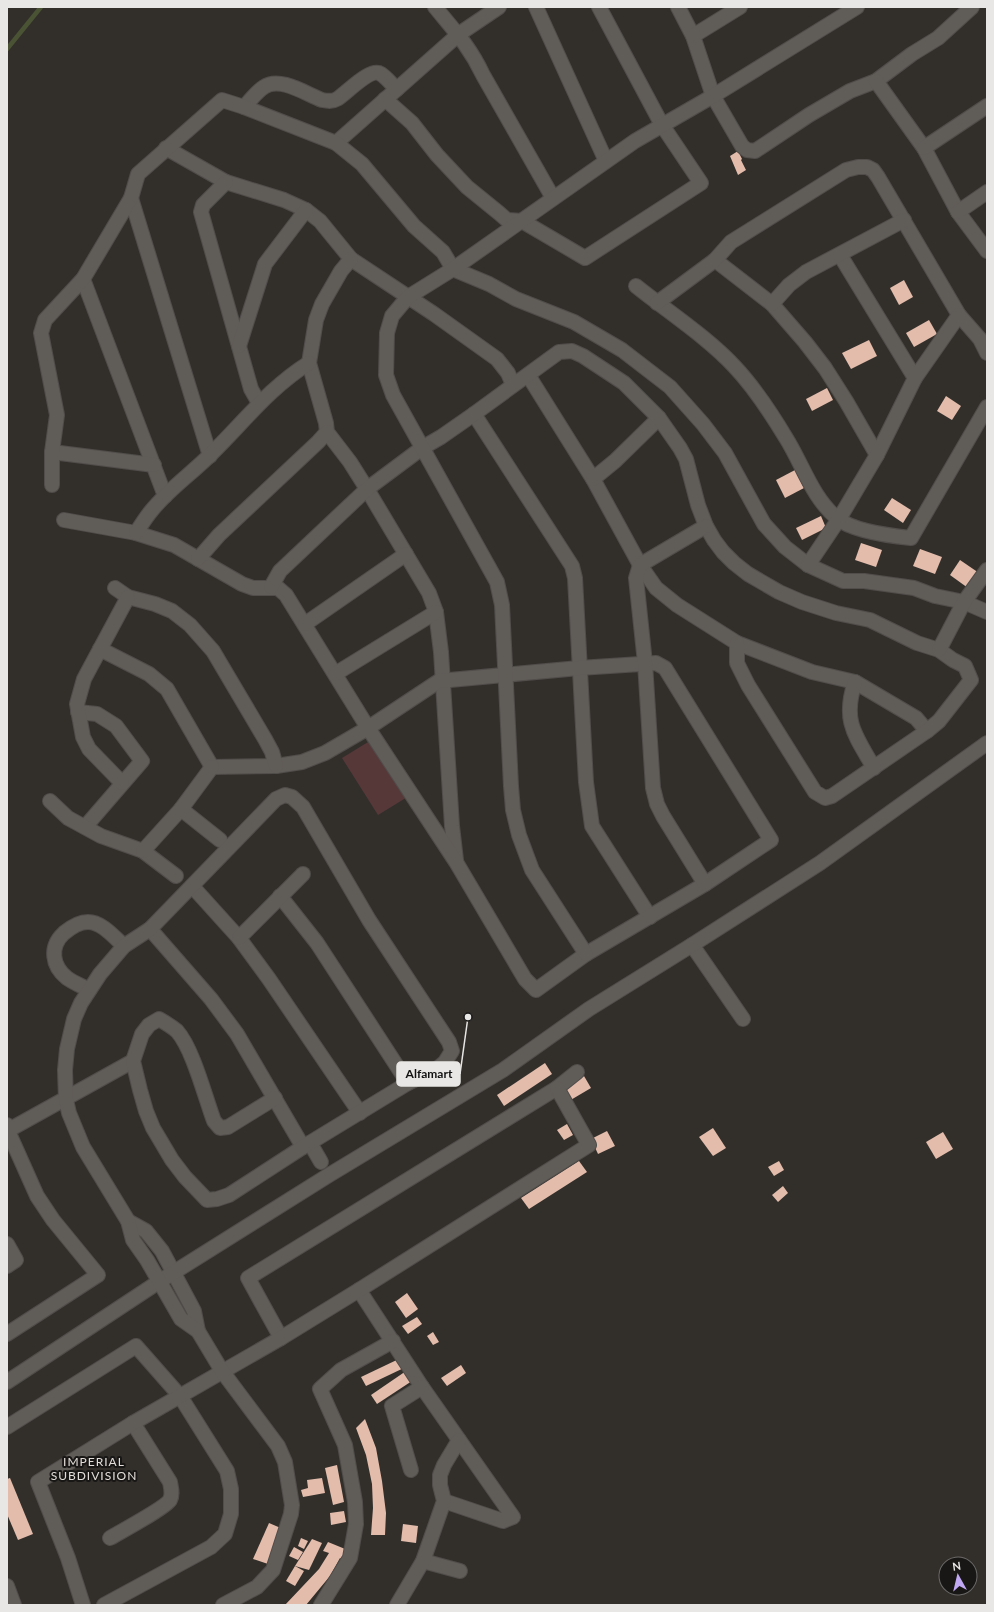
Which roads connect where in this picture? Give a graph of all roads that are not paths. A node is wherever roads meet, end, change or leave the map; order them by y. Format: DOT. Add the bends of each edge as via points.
graph roads {
  1 [pos="435,7"];
  2 [pos="500,7"];
  3 [pos="536,7"];
  4 [pos="599,7"];
  5 [pos="678,7"];
  6 [pos="740,7"];
  7 [pos="857,7"];
  8 [pos="972,7"];
  9 [pos="458,34"];
  10 [pos="693,36"];
  11 [pos="876,81"];
  12 [pos="397,89"];
  13 [pos="713,96"];
  14 [pos="386,99"];
  15 [pos="987,106"];
  16 [pos="244,107"];
  17 [pos="662,125"];
  18 [pos="336,143"];
  19 [pos="166,148"];
  20 [pos="924,148"];
  21 [pos="606,161"];
  22 [pos="226,182"];
  23 [pos="987,192"];
  24 [pos="131,198"];
  25 [pos="553,198"];
  26 [pos="306,210"];
  27 [pos="958,212"];
  28 [pos="904,220"];
  29 [pos="522,221"];
  30 [pos="987,251"];
  31 [pos="840,254"];
  32 [pos="351,260"];
  33 [pos="715,260"];
  34 [pos="453,269"];
  35 [pos="83,279"];
  36 [pos="636,286"];
  37 [pos="408,297"];
  38 [pos="657,303"];
  39 [pos="772,304"];
  40 [pos="959,315"];
  41 [pos="239,346"];
  42 [pos="987,353"];
  43 [pos="308,363"];
  44 [pos="528,375"];
  45 [pos="915,378"];
  46 [pos="514,385"];
  47 [pos="259,403"];
  48 [pos="987,407"];
  49 [pos="474,414"];
  50 [pos="659,418"];
  51 [pos="327,432"];
  52 [pos="422,448"];
  53 [pos="52,452"];
  54 [pos="210,456"];
  55 [pos="877,456"];
  56 [pos="154,465"];
  57 [pos="592,479"];
  58 [pos="52,485"];
  59 [pos="367,489"];
  60 [pos="165,496"];
  61 [pos="839,519"];
  62 [pos="64,520"];
  63 [pos="706,526"];
  64 [pos="136,533"];
  65 [pos="406,554"];
  66 [pos="198,559"];
  67 [pos="640,565"];
  68 [pos="808,565"];
  69 [pos="987,570"];
  70 [pos="115,588"];
  71 [pos="271,588"];
  72 [pos="128,597"];
  73 [pos="964,602"];
  74 [pos="436,612"];
  75 [pos="987,612"];
  76 [pos="305,624"];
  77 [pos="737,643"];
  78 [pos="100,649"];
  79 [pos="938,650"];
  80 [pos="645,663"];
  81 [pos="579,668"];
  82 [pos="336,674"];
  83 [pos="506,675"];
  84 [pos="443,681"];
  85 [pos="855,682"];
  86 [pos="78,712"];
  87 [pos="368,728"];
  88 [pos="927,731"];
  89 [pos="987,742"];
  90 [pos="276,766"];
  91 [pos="212,767"];
  92 [pos="874,768"];
  93 [pos="122,784"];
  94 [pos="50,801"];
  95 [pos="181,809"];
  96 [pos="85,827"];
  97 [pos="220,840"];
  98 [pos="143,851"];
  99 [pos="456,862"];
  100 [pos="303,874"];
  101 [pos="176,876"];
  102 [pos="705,884"];
  103 [pos="192,886"];
  104 [pos="280,896"];
  105 [pos="650,917"];
  106 [pos="150,928"];
  107 [pos="239,938"];
  108 [pos="692,945"];
  109 [pos="124,946"];
  110 [pos="586,954"];
  111 [pos="89,990"];
  112 [pos="743,1019"];
  113 [pos="134,1061"];
  114 [pos="577,1072"];
  115 [pos="408,1083"];
  116 [pos="557,1088"];
  117 [pos="275,1098"];
  118 [pos="66,1100"];
  119 [pos="360,1113"];
  120 [pos="7,1129"];
  121 [pos="306,1145"];
  122 [pos="321,1162"];
  123 [pos="128,1221"];
  124 [pos="7,1244"];
  125 [pos="7,1266"];
  126 [pos="173,1272"];
  127 [pos="160,1281"];
  128 [pos="359,1290"];
  129 [pos="198,1331"];
  130 [pos="7,1334"];
  131 [pos="281,1338"];
  132 [pos="393,1341"];
  133 [pos="222,1371"];
  134 [pos="7,1382"];
  135 [pos="422,1387"];
  136 [pos="180,1396"];
  137 [pos="132,1423"];
  138 [pos="7,1427"];
  139 [pos="459,1440"];
  140 [pos="411,1470"];
  141 [pos="444,1501"];
  142 [pos="110,1538"];
  143 [pos="423,1561"];
  144 [pos="460,1570"];
  145 [pos="7,1586"];
  146 [pos="14,1605"];
  147 [pos="83,1605"];
  148 [pos="104,1605"];
  149 [pos="223,1605"];
  150 [pos="321,1605"];
  151 [pos="397,1605"];
  1 -- 9 [label="street"];
  2 -- 9 [label="street"];
  3 -- 21 [label="street"];
  4 -- 17 [label="street"];
  5 -- 10 [label="street"];
  6 -- 10 [label="street"];
  7 -- 13 [label="street"];
  8 -- 11 [label="street" via="938,38"];
  9 -- 12 [label="street"];
  9 -- 25 [label="street" via="473,55"];
  10 -- 13 [label="street"];
  11 -- 13 [label="street" via="850,91 755,150 747,150 742,146"];
  11 -- 20 [label="street"];
  12 -- 14 [label="street"];
  12 -- 16 [label="street" via="381,73 375,72 336,100 328,101 275,83 263,88"];
  13 -- 17 [label="street"];
  14 -- 18 [label="street"];
  14 -- 29 [label="street" via="412,123 467,187 507,220"];
  15 -- 20 [label="street"];
  16 -- 18 [label="street"];
  16 -- 19 [label="street" via="222,100"];
  17 -- 21 [label="street"];
  17 -- 29 [label="street" via="701,183 585,258"];
  18 -- 34 [label="street" via="362,164 414,226 443,252"];
  19 -- 22 [label="street"];
  19 -- 24 [label="street" via="138,174"];
  20 -- 27 [label="street"];
  21 -- 25 [label="street"];
  22 -- 26 [label="street" via="284,200"];
  22 -- 41 [label="street" via="203,205 201,212"];
  23 -- 27 [label="street"];
  24 -- 35 [label="street"];
  24 -- 54 [label="street"];
  25 -- 29 [label="street"];
  26 -- 32 [label="street" via="320,221"];
  26 -- 41 [label="street" via="265,264"];
  27 -- 30 [label="street"];
  28 -- 31 [label="street"];
  28 -- 33 [label="street" via="873,170 858,167 846,170 737,238"];
  28 -- 40 [label="street"];
  29 -- 34 [label="street"];
  31 -- 39 [label="street" via="806,272 789,285"];
  31 -- 45 [label="street"];
  32 -- 37 [label="street"];
  32 -- 43 [label="street" via="341,271 322,304 316,320"];
  33 -- 38 [label="street"];
  33 -- 39 [label="street"];
  34 -- 37 [label="street"];
  34 -- 68 [label="street" via="516,299 574,322 622,350 670,387 725,453 764,524 785,547"];
  35 -- 53 [label="street" via="45,320 41,333 57,415"];
  35 -- 56 [label="street"];
  36 -- 38 [label="street"];
  37 -- 46 [label="street" via="497,359"];
  37 -- 52 [label="street" via="392,316 387,333 386,375 393,395"];
  38 -- 61 [label="street" via="718,350 735,367 786,438 816,494"];
  39 -- 55 [label="street" via="825,368"];
  40 -- 42 [label="street" via="980,339"];
  40 -- 45 [label="street"];
  41 -- 47 [label="street" via="251,389"];
  43 -- 47 [label="street"];
  43 -- 51 [label="street"];
  44 -- 46 [label="street"];
  44 -- 50 [label="street" via="559,352 572,351 624,383"];
  44 -- 57 [label="street"];
  45 -- 55 [label="street"];
  46 -- 49 [label="street"];
  47 -- 54 [label="street"];
  48 -- 61 [label="street" via="911,538 864,530"];
  49 -- 52 [label="street"];
  49 -- 81 [label="street" via="572,566 575,578"];
  50 -- 57 [label="street" via="615,461"];
  50 -- 63 [label="street" via="686,459"];
  51 -- 59 [label="street"];
  51 -- 66 [label="street" via="219,535"];
  52 -- 59 [label="street"];
  52 -- 83 [label="street" via="497,582 502,606"];
  53 -- 56 [label="street"];
  53 -- 58 [label="street"];
  54 -- 60 [label="street"];
  55 -- 61 [label="street"];
  56 -- 60 [label="street"];
  57 -- 67 [label="street"];
  59 -- 65 [label="street"];
  59 -- 71 [label="street" via="280,571"];
  60 -- 64 [label="street" via="151,510"];
  61 -- 68 [label="street"];
  62 -- 64 [label="street"];
  63 -- 67 [label="street"];
  63 -- 79 [label="street" via="714,540 734,563 779,592 821,609 870,620 917,643"];
  64 -- 66 [label="street" via="174,545"];
  65 -- 74 [label="street" via="429,592"];
  65 -- 76 [label="street"];
  66 -- 71 [label="street" via="253,588"];
  67 -- 77 [label="street" via="656,588 677,605"];
  67 -- 80 [label="street" via="636,578"];
  68 -- 73 [label="street" via="843,581 864,581 914,588 934,596"];
  69 -- 73 [label="street"];
  70 -- 72 [label="street"];
  71 -- 76 [label="street" via="278,588 286,595"];
  72 -- 78 [label="street"];
  72 -- 90 [label="street" via="172,611 201,636 213,651 266,739"];
  73 -- 75 [label="street"];
  73 -- 79 [label="street"];
  74 -- 82 [label="street"];
  74 -- 84 [label="street"];
  76 -- 82 [label="street"];
  77 -- 85 [label="street" via="812,672"];
  77 -- 92 [label="street" via="737,663 748,685 815,792 825,798 832,796"];
  78 -- 86 [label="street" via="84,679 77,704"];
  78 -- 91 [label="street" via="149,674 167,689"];
  79 -- 88 [label="street" via="965,666 971,680 939,721"];
  80 -- 81 [label="street"];
  80 -- 102 [label="street" via="653,788 657,804"];
  80 -- 102 [label="street" via="656,663 665,668 771,840"];
  81 -- 83 [label="street"];
  81 -- 105 [label="street" via="586,782 592,826"];
  82 -- 87 [label="street"];
  83 -- 84 [label="street"];
  83 -- 110 [label="street" via="511,786 519,835 532,870"];
  84 -- 87 [label="street" via="436,683"];
  84 -- 99 [label="street"];
  85 -- 88 [label="street" via="916,718"];
  85 -- 92 [label="street" via="851,695 851,727"];
  86 -- 93 [label="street" via="83,737 89,749"];
  86 -- 93 [label="street" via="97,714 116,726 142,761"];
  87 -- 90 [label="street" via="325,753 302,762"];
  87 -- 99 [label="street"];
  88 -- 92 [label="street"];
  89 -- 108 [label="street" via="820,863"];
  90 -- 91 [label="street"];
  91 -- 95 [label="street"];
  93 -- 96 [label="street"];
  94 -- 96 [label="street" via="68,818"];
  95 -- 97 [label="street"];
  95 -- 98 [label="street"];
  96 -- 98 [label="street" via="101,836"];
  98 -- 101 [label="street"];
  99 -- 110 [label="street" via="525,979 536,990"];
  100 -- 104 [label="street"];
  102 -- 105 [label="street"];
  103 -- 106 [label="street"];
  103 -- 107 [label="street"];
  103 -- 115 [label="street" via="276,799 285,795 292,797 303,807 369,920 449,1042 452,1051 445,1062"];
  104 -- 107 [label="street"];
  104 -- 115 [label="street" via="317,943"];
  105 -- 110 [label="street"];
  106 -- 109 [label="street"];
  106 -- 117 [label="street" via="219,1009"];
  107 -- 119 [label="street"];
  108 -- 112 [label="street"];
  108 -- 126 [label="street" via="589,1010 503,1070"];
  109 -- 111 [label="street"];
  109 -- 111 [label="street" via="102,927 88,922 77,924 61,936 54,947 55,961 67,978"];
  111 -- 118 [label="street" via="74,1019 67,1049"];
  113 -- 117 [label="street" via="142,1034 149,1025 159,1020 168,1024 184,1040 214,1121 220,1128 228,1127"];
  113 -- 118 [label="street"];
  113 -- 121 [label="street" via="146,1111 153,1128 172,1160 207,1200 230,1195"];
  114 -- 116 [label="street"];
  115 -- 119 [label="street"];
  116 -- 128 [label="street" via="589,1145"];
  116 -- 131 [label="street" via="248,1278"];
  117 -- 121 [label="street"];
  118 -- 120 [label="street"];
  118 -- 123 [label="street" via="83,1147"];
  119 -- 121 [label="street"];
  120 -- 130 [label="street" via="37,1196 53,1220 98,1275"];
  121 -- 122 [label="street"];
  123 -- 126 [label="street" via="146,1231 162,1251"];
  123 -- 127 [label="street" via="133,1240"];
  124 -- 125 [label="street" via="16,1260"];
  126 -- 127 [label="street"];
  126 -- 129 [label="street" via="194,1311"];
  127 -- 129 [label="street" via="181,1319"];
  127 -- 134 [label="street"];
  128 -- 131 [label="street"];
  128 -- 132 [label="street"];
  129 -- 133 [label="street"];
  131 -- 133 [label="street"];
  132 -- 135 [label="street"];
  132 -- 150 [label="street" via="341,1370 320,1389 345,1445 355,1502 356,1524 350,1558"];
  133 -- 136 [label="street"];
  133 -- 149 [label="street" via="278,1446 285,1462 292,1505 287,1530 273,1570 257,1587"];
  135 -- 139 [label="street"];
  135 -- 140 [label="street" via="392,1406"];
  136 -- 137 [label="street"];
  136 -- 138 [label="street" via="136,1346"];
  136 -- 148 [label="street" via="227,1470 231,1489 231,1514 225,1534 211,1547"];
  137 -- 142 [label="street" via="170,1482 172,1492 170,1500"];
  137 -- 147 [label="street" via="38,1482 68,1558"];
  139 -- 141 [label="street" via="440,1475"];
  139 -- 141 [label="street" via="513,1517 503,1521"];
  141 -- 143 [label="street"];
  143 -- 144 [label="street"];
  143 -- 151 [label="street"];
  145 -- 146 [label="street"];
}
